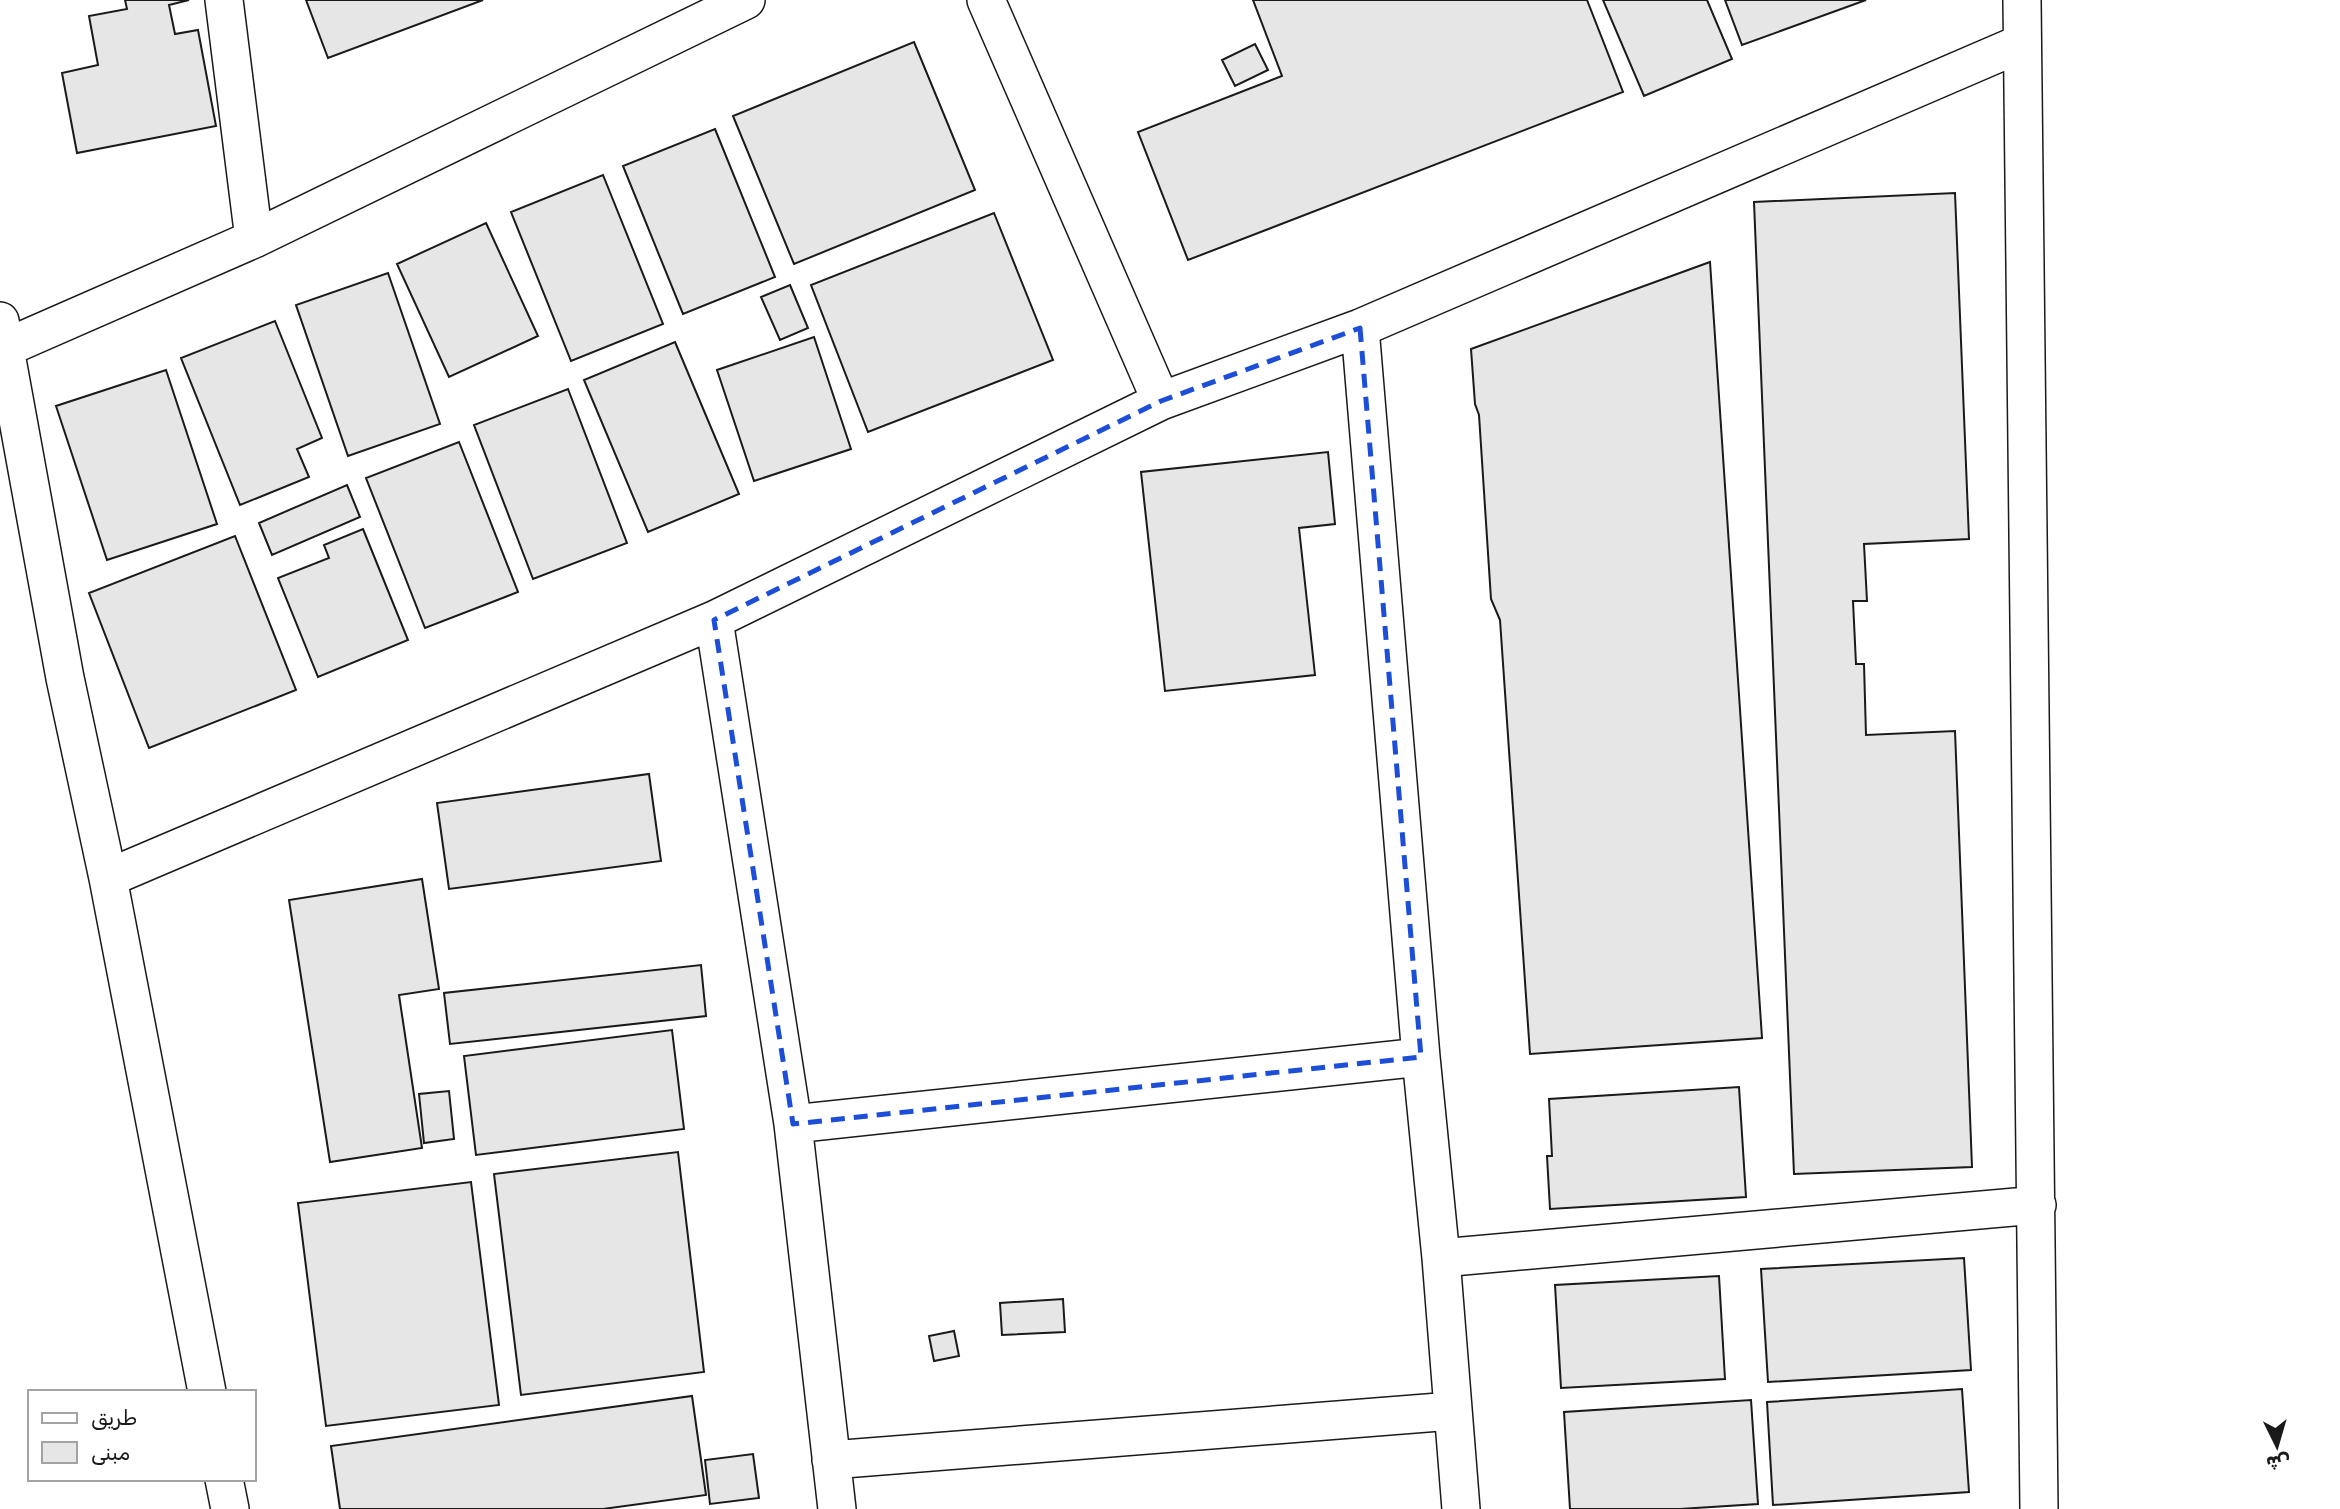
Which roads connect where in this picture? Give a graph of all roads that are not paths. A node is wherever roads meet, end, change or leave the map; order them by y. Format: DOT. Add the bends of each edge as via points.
graph roads {
  1 [pos="224,0"];
  2 [pos="746,0"];
  3 [pos="986,0"];
  4 [pos="2022,0"];
  5 [pos="2022,43"];
  6 [pos="254,239"];
  7 [pos="1360,328"];
  8 [pos="2,334"];
  9 [pos="1161,401"];
  10 [pos="714,620"];
  11 [pos="108,878"];
  12 [pos="1421,1057"];
  13 [pos="793,1124"];
  14 [pos="2037,1205"];
  15 [pos="1441,1258"];
  16 [pos="207,1390"];
  17 [pos="1452,1411"];
  18 [pos="831,1460"];
  19 [pos="224,1481"];
  20 [pos="230,1509"];
  21 [pos="837,1509"];
  22 [pos="1461,1509"];
  23 [pos="2039,1509"];
  1 -- 6 [label="street"];
  2 -- 6 [label="street"];
  3 -- 9 [label="street"];
  4 -- 5 [label="street"];
  5 -- 7 [label="street"];
  5 -- 14 [label="street"];
  6 -- 8 [label="street"];
  7 -- 9 [label="street"];
  7 -- 12 [label="street"];
  8 -- 11 [label="street" via="65,678"];
  9 -- 10 [label="street"];
  10 -- 11 [label="street"];
  10 -- 13 [label="street"];
  11 -- 16 [label="street"];
  12 -- 13 [label="street"];
  12 -- 15 [label="street"];
  13 -- 18 [label="street"];
  14 -- 15 [label="street"];
  14 -- 23 [label="street"];
  15 -- 17 [label="street"];
  17 -- 18 [label="street"];
  17 -- 22 [label="street"];
  18 -- 21 [label="street"];
  19 -- 20 [label="street"];
}
